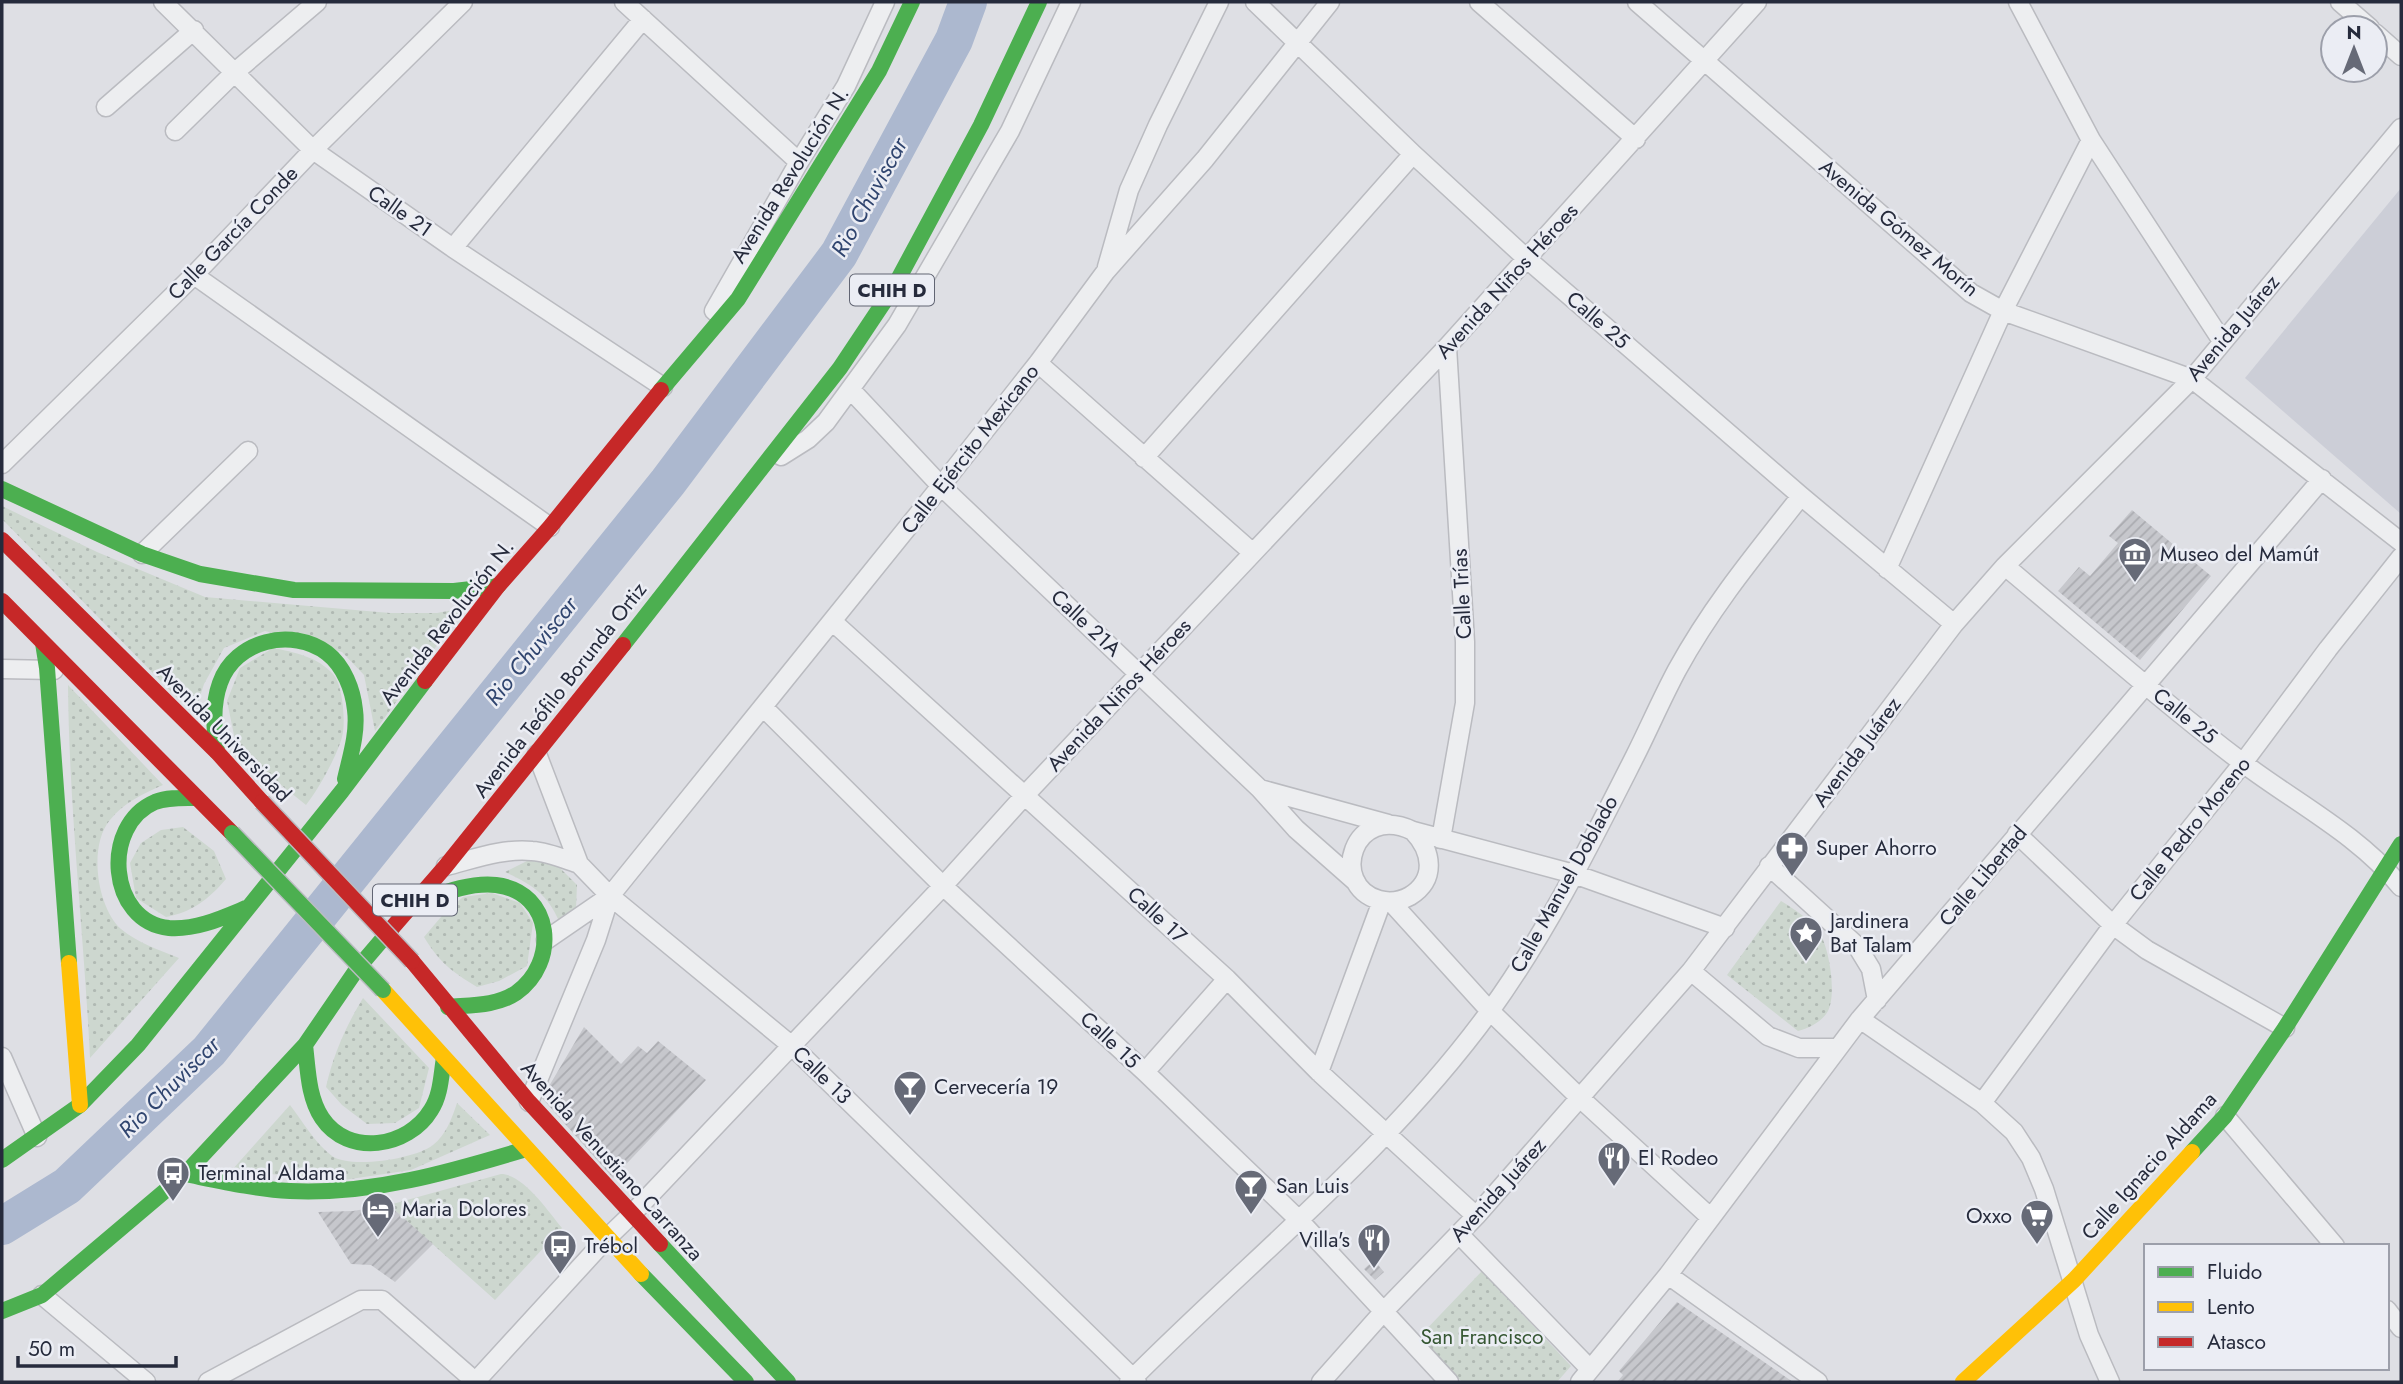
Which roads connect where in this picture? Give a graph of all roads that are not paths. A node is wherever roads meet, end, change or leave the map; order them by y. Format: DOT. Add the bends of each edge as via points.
graph roads {
  1 [pos="163,2"];
  2 [pos="317,2"];
  3 [pos="463,2"];
  4 [pos="624,2"];
  5 [pos="885,2"];
  6 [pos="912,2"];
  7 [pos="1039,2"];
  8 [pos="1071,2"];
  9 [pos="1219,2"];
  10 [pos="1255,2"];
  11 [pos="1330,2"];
  12 [pos="1479,2"];
  13 [pos="1637,2"];
  14 [pos="1757,2"];
  15 [pos="2018,2"];
  16 [pos="2340,2"];
  17 [pos="2354,14"];
  18 [pos="643,19"];
  19 [pos="194,30"];
  20 [pos="1299,43"];
  21 [pos="1704,61"];
  22 [pos="235,72"];
  23 [pos="106,107"];
  24 [pos="2401,128"];
  25 [pos="175,131"];
  26 [pos="1636,139"];
  27 [pos="2091,140"];
  28 [pos="313,150"];
  29 [pos="1413,154"];
  30 [pos="799,162"];
  31 [pos="453,248"];
  32 [pos="1527,259"];
  33 [pos="1106,271"];
  34 [pos="194,275"];
  35 [pos="2003,311"];
  36 [pos="2222,341"];
  37 [pos="1447,347"];
  38 [pos="696,348"];
  39 [pos="1038,363"];
  40 [pos="2192,379"];
  41 [pos="663,387"];
  42 [pos="851,390"];
  43 [pos="248,451"];
  44 [pos="1144,458"];
  45 [pos="2,464"];
  46 [pos="761,469"];
  47 [pos="2322,480"];
  48 [pos="942,486"];
  49 [pos="2,489"];
  50 [pos="1801,496"];
  51 [pos="550,527"];
  52 [pos="2,540"];
  53 [pos="2401,542"];
  54 [pos="1253,553"];
  55 [pos="142,554"];
  56 [pos="2401,557"];
  57 [pos="2005,566"];
  58 [pos="1886,569"];
  59 [pos="498,586"];
  60 [pos="2,601"];
  61 [pos="832,621"];
  62 [pos="25,624"];
  63 [pos="1954,624"];
  64 [pos="2,626"];
  65 [pos="43,643"];
  66 [pos="47,668"];
  67 [pos="2,669"];
  68 [pos="1140,673"];
  69 [pos="73,674"];
  70 [pos="2147,685"];
  71 [pos="763,707"];
  72 [pos="217,752"];
  73 [pos="537,754"];
  74 [pos="2243,763"];
  75 [pos="1261,789"];
  76 [pos="342,791"];
  77 [pos="1025,795"];
  78 [pos="197,799"];
  79 [pos="1388,824"];
  80 [pos="1413,831"];
  81 [pos="2017,834"];
  82 [pos="1441,839"];
  83 [pos="2401,844"];
  84 [pos="579,864"];
  85 [pos="1769,866"];
  86 [pos="445,867"];
  87 [pos="2386,868"];
  88 [pos="1574,874"];
  89 [pos="1355,881"];
  90 [pos="943,886"];
  91 [pos="2401,887"];
  92 [pos="610,896"];
  93 [pos="1386,902"];
  94 [pos="250,906"];
  95 [pos="410,906"];
  96 [pos="2113,925"];
  97 [pos="1725,928"];
  98 [pos="546,940"];
  99 [pos="412,961"];
  100 [pos="1690,971"];
  101 [pos="1227,979"];
  102 [pos="1877,1000"];
  103 [pos="448,1007"];
  104 [pos="1490,1011"];
  105 [pos="1860,1019"];
  106 [pos="2286,1028"];
  107 [pos="305,1045"];
  108 [pos="792,1046"];
  109 [pos="1837,1048"];
  110 [pos="2,1057"];
  111 [pos="444,1058"];
  112 [pos="1145,1072"];
  113 [pos="1319,1072"];
  114 [pos="1580,1098"];
  115 [pos="529,1102"];
  116 [pos="1982,1103"];
  117 [pos="80,1105"];
  118 [pos="2225,1116"];
  119 [pos="1388,1133"];
  120 [pos="37,1138"];
  121 [pos="526,1149"];
  122 [pos="2,1160"];
  123 [pos="185,1174"];
  124 [pos="631,1215"];
  125 [pos="1476,1216"];
  126 [pos="1712,1218"];
  127 [pos="1298,1219"];
  128 [pos="1459,1234"];
  129 [pos="607,1238"];
  130 [pos="2332,1244"];
  131 [pos="1668,1275"];
  132 [pos="2074,1280"];
  133 [pos="42,1295"];
  134 [pos="2,1311"];
  135 [pos="1384,1311"];
  136 [pos="2389,1313"];
  137 [pos="2401,1328"];
  138 [pos="1585,1376"];
  139 [pos="1133,1381"];
  140 [pos="146,1382"];
  141 [pos="208,1382"];
  142 [pos="475,1382"];
  143 [pos="746,1382"];
  144 [pos="788,1382"];
  145 [pos="1321,1382"];
  146 [pos="1449,1382"];
  147 [pos="1818,1382"];
  148 [pos="1963,1382"];
  149 [pos="2110,1382"];
  1 -- 19 [label="street, Calle 21"];
  2 -- 22 [label="street"];
  3 -- 28 [label="street, Calle García Conde"];
  4 -- 18 [label="street"];
  5 -- 30 [label="street" via="846,86"];
  6 -- 38 [label="main road, Avenida Revolución N." via="878,71 738,299"];
  7 -- 46 [label="main road, Avenida Teófilo Borunda Ortiz / CHIH D" via="981,125 894,287 840,368"];
  8 -- 42 [label="street" via="1010,131 897,325"];
  9 -- 33 [label="street" via="1129,190"];
  10 -- 20 [label="street, Calle 25"];
  11 -- 20 [label="street, Calle Ejército Mexicano"];
  12 -- 26 [label="street"];
  13 -- 21 [label="street, Avenida Gómez Morín"];
  14 -- 21 [label="street, Avenida Niños Héroes"];
  15 -- 27 [label="street"];
  16 -- 17 [label="street"];
  18 -- 30 [label="street"];
  18 -- 31 [label="street"];
  19 -- 22 [label="street, Calle 21"];
  19 -- 23 [label="street"];
  20 -- 29 [label="street, Calle 25"];
  20 -- 33 [label="street, Calle Ejército Mexicano"];
  21 -- 26 [label="street, Avenida Niños Héroes"];
  21 -- 35 [label="street, Avenida Gómez Morín" via="1971,292"];
  22 -- 25 [label="street"];
  22 -- 28 [label="street, Calle 21"];
  24 -- 36 [label="street, Avenida Juárez"];
  26 -- 32 [label="street, Avenida Niños Héroes"];
  27 -- 35 [label="street"];
  27 -- 36 [label="street"];
  28 -- 31 [label="street, Calle 21"];
  28 -- 34 [label="street, Calle García Conde"];
  29 -- 32 [label="street, Calle 25"];
  29 -- 44 [label="street"];
  30 -- 38 [label="street"];
  31 -- 41 [label="street, Calle 21"];
  32 -- 37 [label="street, Avenida Niños Héroes"];
  32 -- 50 [label="street, Calle 25"];
  33 -- 39 [label="street, Calle Ejército Mexicano"];
  34 -- 45 [label="street, Calle García Conde"];
  34 -- 51 [label="street"];
  35 -- 40 [label="street, Avenida Gómez Morín"];
  35 -- 58 [label="street"];
  36 -- 40 [label="street, Avenida Juárez"];
  37 -- 54 [label="street, Avenida Niños Héroes"];
  37 -- 82 [label="street, Calle Trías" via="1465,691"];
  38 -- 41 [label="main road, Avenida Revolución N."];
  39 -- 44 [label="street"];
  39 -- 48 [label="street, Calle Ejército Mexicano"];
  40 -- 47 [label="street, Avenida Gómez Morín"];
  40 -- 57 [label="street, Avenida Juárez"];
  41 -- 51 [label="main road, Avenida Revolución N."];
  42 -- 46 [label="street" via="808,439"];
  42 -- 48 [label="street, Calle 21A"];
  43 -- 55 [label="street"];
  44 -- 54 [label="street"];
  46 -- 73 [label="main road, Avenida Teófilo Borunda Ortiz / CHIH D"];
  47 -- 53 [label="street, Avenida Gómez Morín"];
  47 -- 70 [label="street, Calle Libertad"];
  48 -- 61 [label="street, Calle Ejército Mexicano"];
  48 -- 68 [label="street, Calle 21A"];
  49 -- 55 [label="main road"];
  50 -- 58 [label="street, Calle 25"];
  50 -- 88 [label="street, Calle Manuel Doblado" via="1709,615"];
  51 -- 59 [label="main road, Avenida Revolución N."];
  52 -- 72 [label="main road, Avenida Universidad"];
  54 -- 68 [label="street, Avenida Niños Héroes"];
  55 -- 59 [label="main road" via="200,574 294,590 454,591"];
  56 -- 74 [label="street, Calle Pedro Moreno"];
  57 -- 63 [label="street, Avenida Juárez"];
  57 -- 70 [label="street, Calle 25"];
  58 -- 63 [label="street, Calle 25"];
  59 -- 76 [label="main road, Avenida Revolución N."];
  60 -- 62 [label="main road"];
  61 -- 71 [label="street, Calle Ejército Mexicano"];
  61 -- 77 [label="street, Calle 17"];
  62 -- 64 [label="street"];
  62 -- 65 [label="main road"];
  63 -- 85 [label="street, Avenida Juárez"];
  65 -- 66 [label="main road"];
  65 -- 69 [label="main road"];
  66 -- 67 [label="street"];
  66 -- 69 [label="street"];
  66 -- 117 [label="main road"];
  68 -- 75 [label="street, Calle 21A"];
  68 -- 77 [label="street, Avenida Niños Héroes"];
  69 -- 78 [label="main road"];
  70 -- 74 [label="street, Calle 25"];
  70 -- 81 [label="street, Calle Libertad"];
  71 -- 90 [label="street, Calle 15"];
  71 -- 92 [label="street, Calle Ejército Mexicano"];
  72 -- 76 [label="main road" via="215,703 233,659 254,645 292,638 329,654 352,694 355,737"];
  72 -- 99 [label="main road, Avenida Universidad, bridge"];
  73 -- 84 [label="street, Calle 13"];
  73 -- 86 [label="main road, Avenida Teófilo Borunda Ortiz / CHIH D"];
  74 -- 87 [label="street, Calle 25"];
  74 -- 96 [label="street, Calle Pedro Moreno"];
  75 -- 79 [label="street"];
  75 -- 89 [label="street, Calle 21A" via="1296,829"];
  76 -- 94 [label="main road, Avenida Revolución N."];
  77 -- 90 [label="street, Avenida Niños Héroes"];
  77 -- 101 [label="street, Calle 17"];
  78 -- 94 [label="main road" via="167,798 146,807 132,822 119,848 126,902 141,918 159,926 180,927 210,922"];
  78 -- 111 [label="main road, bridge"];
  79 -- 80 [label="street"];
  79 -- 89 [label="street" via="1373,828 1353,850"];
  80 -- 82 [label="street"];
  80 -- 93 [label="street" via="1428,854 1425,881 1405,899"];
  81 -- 96 [label="street"];
  81 -- 102 [label="street, Calle Libertad"];
  82 -- 88 [label="street"];
  83 -- 87 [label="main road, Calle Ignacio Aldama"];
  84 -- 86 [label="street" via="532,850"];
  84 -- 92 [label="street, Calle 13"];
  85 -- 97 [label="street, Avenida Juárez"];
  85 -- 102 [label="street" via="1857,946 1871,969"];
  86 -- 95 [label="main road, Avenida Teófilo Borunda Ortiz / CHIH D"];
  87 -- 91 [label="street, Calle 25"];
  87 -- 106 [label="main road, Calle Ignacio Aldama"];
  88 -- 97 [label="street"];
  88 -- 104 [label="street, Calle Manuel Doblado"];
  89 -- 93 [label="street" via="1371,897"];
  90 -- 108 [label="street, Avenida Niños Héroes"];
  90 -- 112 [label="street, Calle 15"];
  92 -- 98 [label="street"];
  92 -- 108 [label="street, Calle 13"];
  92 -- 115 [label="street"];
  93 -- 104 [label="street"];
  93 -- 113 [label="street"];
  94 -- 117 [label="main road, Avenida Revolución N." via="138,1045"];
  95 -- 98 [label="main road" via="476,885 504,886 532,902 543,921"];
  95 -- 107 [label="main road, Avenida Teófilo Borunda Ortiz / CHIH D" via="357,969"];
  96 -- 106 [label="street" via="2147,950"];
  96 -- 116 [label="street, Calle Pedro Moreno"];
  97 -- 100 [label="street, Avenida Juárez"];
  98 -- 103 [label="main road" via="541,966 514,994"];
  99 -- 103 [label="main road, Avenida Venustiano Carranza"];
  100 -- 109 [label="street" via="1768,1036 1799,1048"];
  100 -- 114 [label="street, Avenida Juárez"];
  101 -- 112 [label="street"];
  101 -- 113 [label="street, Calle 17"];
  102 -- 105 [label="street, Calle Libertad"];
  103 -- 115 [label="main road, Avenida Venustiano Carranza"];
  104 -- 114 [label="street"];
  104 -- 119 [label="street, Calle Manuel Doblado"];
  105 -- 109 [label="street, Calle Libertad"];
  105 -- 116 [label="street"];
  106 -- 118 [label="main road, Calle Ignacio Aldama"];
  107 -- 111 [label="main road" via="314,1102 323,1121 336,1133 366,1143 402,1138 416,1128 438,1096"];
  107 -- 123 [label="main road, Avenida Teófilo Borunda Ortiz / CHIH D"];
  108 -- 124 [label="street, Avenida Niños Héroes"];
  108 -- 139 [label="street, Calle 13"];
  109 -- 126 [label="street, Calle Libertad"];
  110 -- 120 [label="street"];
  111 -- 121 [label="main road"];
  112 -- 127 [label="street, Calle 15"];
  113 -- 119 [label="street, Calle 17"];
  114 -- 125 [label="street, Avenida Juárez"];
  114 -- 126 [label="street"];
  115 -- 124 [label="main road, Avenida Venustiano Carranza"];
  116 -- 132 [label="street" via="2014,1132 2031,1158"];
  117 -- 120 [label="main road, Avenida Revolución N."];
  118 -- 130 [label="street"];
  118 -- 132 [label="main road, Calle Ignacio Aldama"];
  119 -- 125 [label="street, Calle 17"];
  119 -- 127 [label="street, Calle Manuel Doblado"];
  120 -- 122 [label="main road, Avenida Revolución N."];
  121 -- 123 [label="main road" via="378,1186 306,1191"];
  121 -- 129 [label="main road"];
  123 -- 133 [label="main road, Avenida Teófilo Borunda Ortiz / CHIH D"];
  124 -- 129 [label="street, Avenida Niños Héroes"];
  124 -- 144 [label="main road, Avenida Venustiano Carranza"];
  125 -- 128 [label="street, Avenida Juárez"];
  126 -- 131 [label="street, Calle Libertad"];
  127 -- 135 [label="street, Calle 15"];
  127 -- 139 [label="street, Calle Manuel Doblado"];
  128 -- 135 [label="street, Avenida Juárez"];
  128 -- 138 [label="street"];
  129 -- 142 [label="street, Avenida Niños Héroes"];
  129 -- 143 [label="main road"];
  131 -- 138 [label="street, Calle Libertad"];
  131 -- 147 [label="street"];
  132 -- 148 [label="main road, Calle Ignacio Aldama"];
  132 -- 149 [label="street" via="2089,1335"];
  133 -- 134 [label="main road, Avenida Teófilo Borunda Ortiz / CHIH D"];
  133 -- 140 [label="street"];
  135 -- 145 [label="street, Avenida Juárez"];
  135 -- 146 [label="street, Calle 15"];
  136 -- 137 [label="street"];
  141 -- 142 [label="street" via="369,1298 382,1300"];
}
